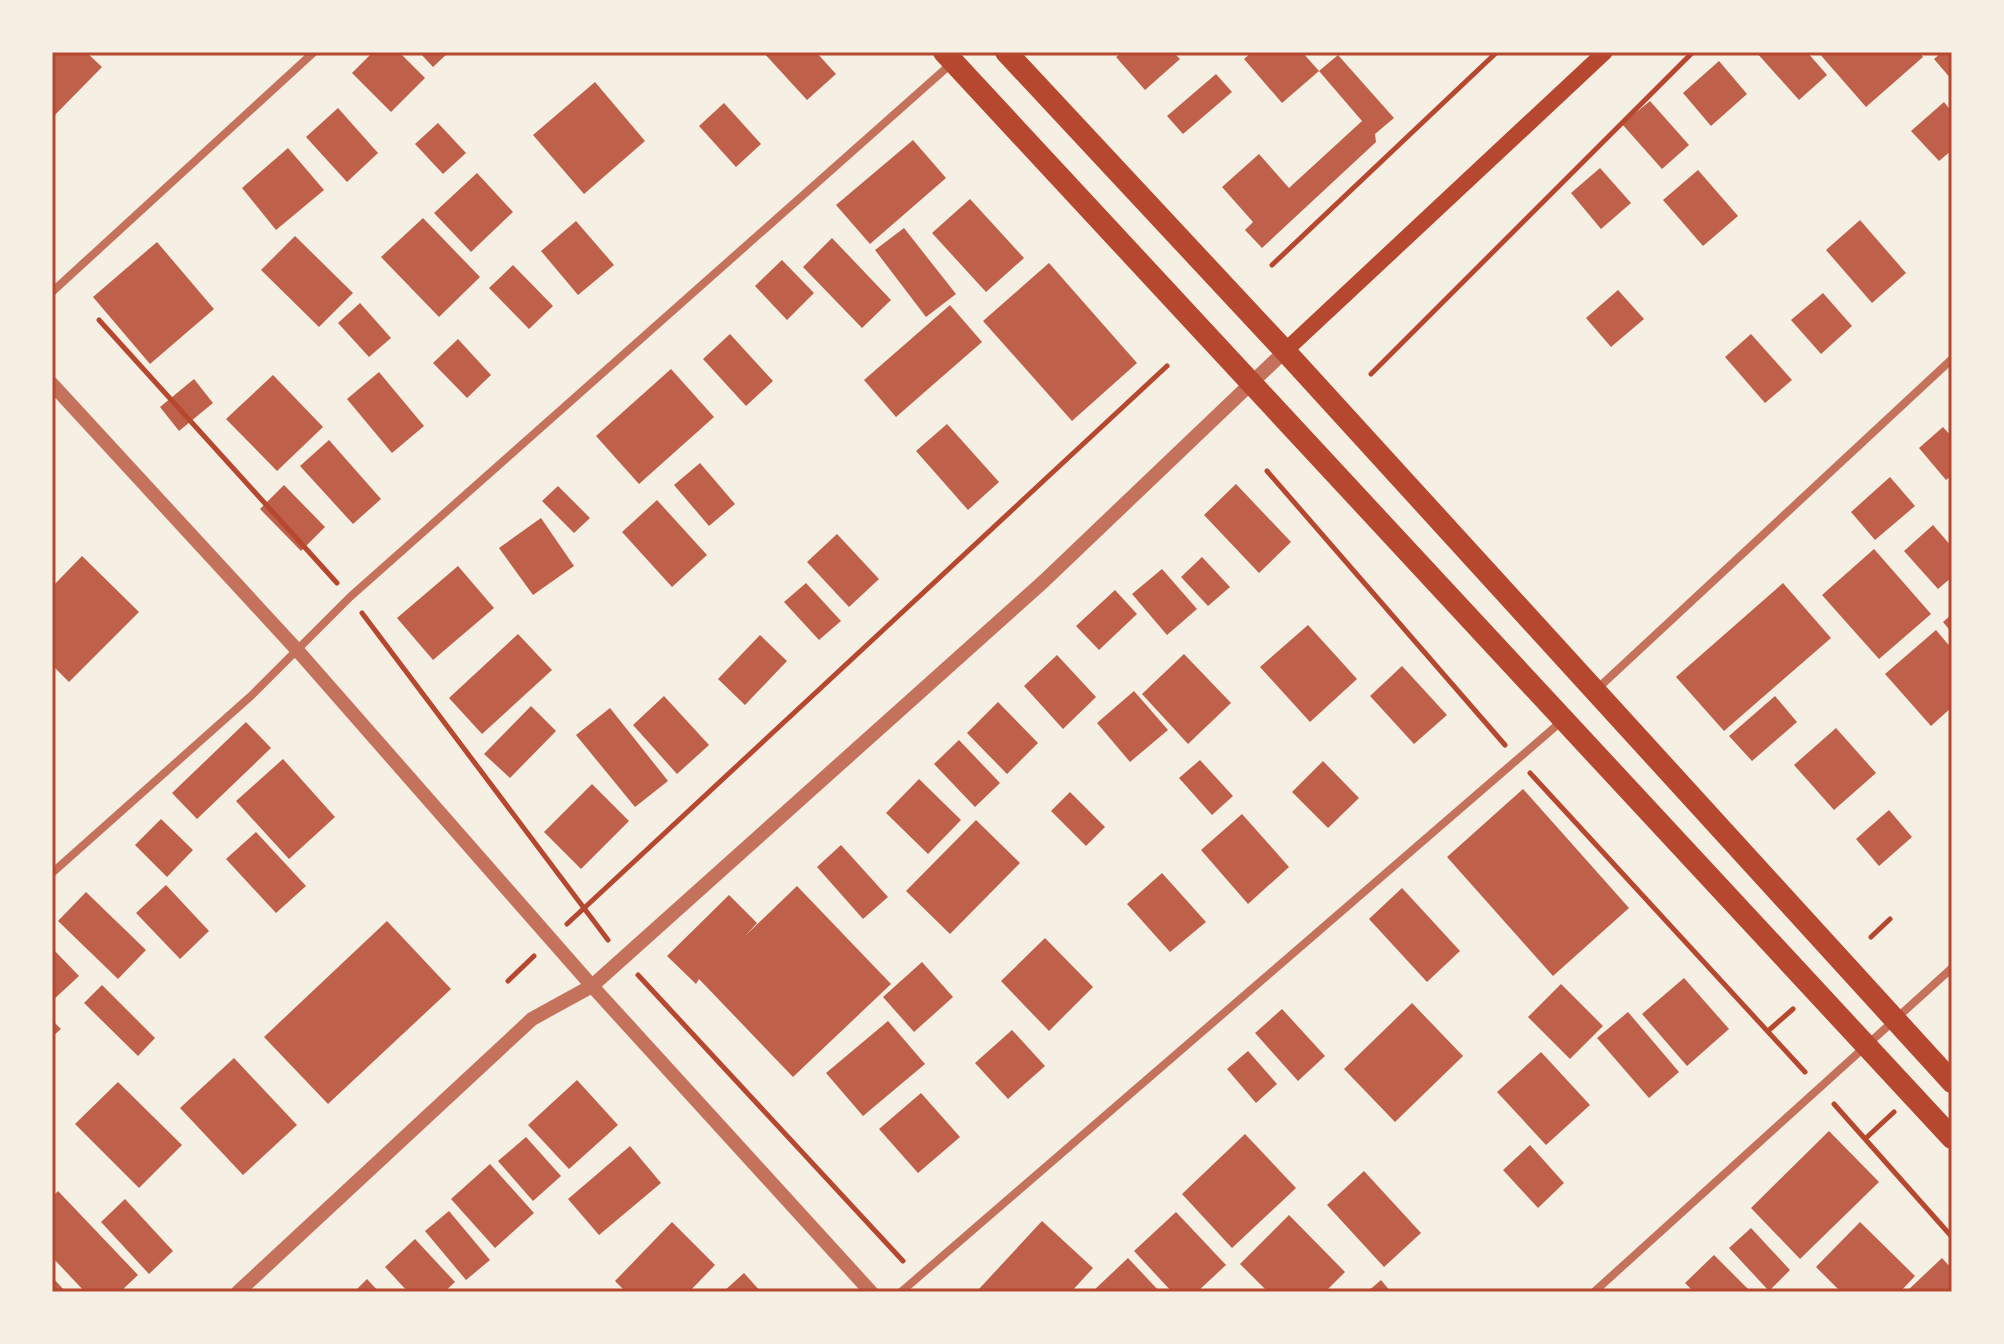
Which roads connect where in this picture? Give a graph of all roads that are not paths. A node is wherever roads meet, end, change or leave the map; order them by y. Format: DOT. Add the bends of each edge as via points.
graph roads {
  1 [pos="314,52"];
  2 [pos="1006,52"];
  3 [pos="1605,52"];
  4 [pos="948,57"];
  5 [pos="52,292"];
  6 [pos="1285,351"];
  7 [pos="1952,359"];
  8 [pos="52,384"];
  9 [pos="1250,384"];
  10 [pos="298,651"];
  11 [pos="1595,691"];
  12 [pos="1563,720"];
  13 [pos="52,873"];
  14 [pos="1952,968"];
  15 [pos="592,986"];
  16 [pos="1895,1020"];
  17 [pos="1868,1046"];
  18 [pos="1952,1082"];
  19 [pos="1952,1138"];
  20 [pos="238,1292"];
  21 [pos="871,1292"];
  22 [pos="901,1292"];
  23 [pos="1594,1292"];
  1 -- 5 [label="street"];
  2 -- 6 [label="highway"];
  3 -- 6 [label="main road"];
  4 -- 9 [label="highway"];
  4 -- 10 [label="street" via="350,597"];
  6 -- 9 [label="street"];
  6 -- 11 [label="highway"];
  7 -- 11 [label="street"];
  8 -- 10 [label="street"];
  9 -- 12 [label="highway"];
  9 -- 15 [label="street" via="1044,581"];
  10 -- 13 [label="street"];
  10 -- 15 [label="street"];
  11 -- 16 [label="highway"];
  12 -- 17 [label="highway"];
  12 -- 22 [label="street"];
  14 -- 16 [label="street"];
  15 -- 20 [label="street" via="532,1019"];
  15 -- 21 [label="street"];
  16 -- 17 [label="street"];
  16 -- 18 [label="highway"];
  17 -- 19 [label="highway"];
  17 -- 23 [label="street"];
}
